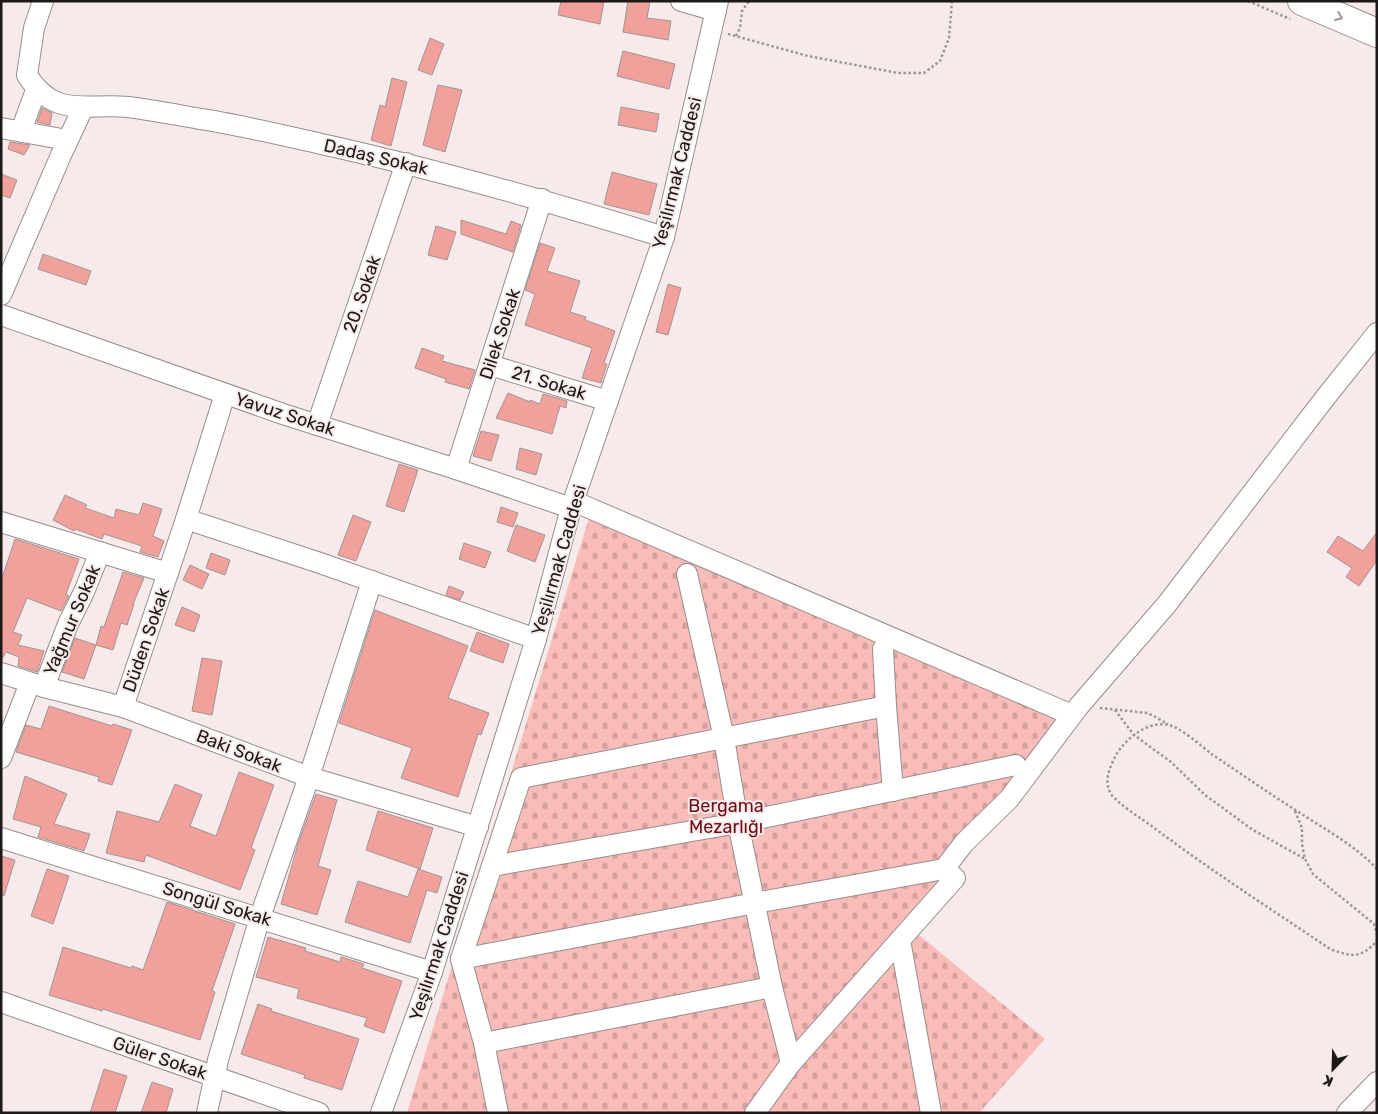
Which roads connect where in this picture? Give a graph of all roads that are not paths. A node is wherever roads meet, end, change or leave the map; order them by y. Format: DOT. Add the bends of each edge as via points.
graph roads {
  1 [pos="43,1"];
  2 [pos="682,1"];
  3 [pos="1302,1"];
  4 [pos="715,14"];
  5 [pos="1377,33"];
  6 [pos="36,90"];
  7 [pos="83,108"];
  8 [pos="11,129"];
  9 [pos="68,140"];
  10 [pos="406,163"];
  11 [pos="542,199"];
  12 [pos="664,237"];
  13 [pos="2,291"];
  14 [pos="1,315"];
  15 [pos="1377,333"];
  16 [pos="490,365"];
  17 [pos="225,394"];
  18 [pos="608,401"];
  19 [pos="317,425"];
  20 [pos="456,469"];
  21 [pos="572,504"];
  22 [pos="186,519"];
  23 [pos="1,522"];
  24 [pos="100,552"];
  25 [pos="168,573"];
  26 [pos="687,574"];
  27 [pos="372,581"];
  28 [pos="536,639"];
  29 [pos="883,649"];
  30 [pos="1,673"];
  31 [pos="37,685"];
  32 [pos="886,706"];
  33 [pos="122,707"];
  34 [pos="1076,710"];
  35 [pos="724,738"];
  36 [pos="1,758"];
  37 [pos="1016,766"];
  38 [pos="309,777"];
  39 [pos="893,791"];
  40 [pos="738,823"];
  41 [pos="478,827"];
  42 [pos="1,838"];
  43 [pos="492,866"];
  44 [pos="950,874"];
  45 [pos="755,903"];
  46 [pos="260,917"];
  47 [pos="900,940"];
  48 [pos="461,959"];
  49 [pos="432,972"];
  50 [pos="772,987"];
  51 [pos="1,1002"];
  52 [pos="484,1043"];
  53 [pos="792,1063"];
  54 [pos="215,1078"];
  55 [pos="1377,1082"];
  56 [pos="207,1113"];
  57 [pos="319,1113"];
  58 [pos="380,1113"];
  59 [pos="498,1113"];
  60 [pos="755,1113"];
  61 [pos="931,1113"];
  62 [pos="1347,1113"];
  1 -- 6 [label="street" via="34,28 27,76"];
  2 -- 4 [label="street"];
  3 -- 5 [label="highway, one-way"];
  4 -- 12 [label="street, Yeşilırmak Caddesi"];
  6 -- 7 [label="street, Dadaş Sokak" via="54,102"];
  6 -- 8 [label="street"];
  7 -- 9 [label="street"];
  7 -- 10 [label="street, Dadaş Sokak" via="126,107 218,121"];
  8 -- 9 [label="street"];
  9 -- 13 [label="street"];
  10 -- 11 [label="street, Dadaş Sokak"];
  10 -- 19 [label="street, 20. Sokak"];
  11 -- 12 [label="street, Dadaş Sokak"];
  11 -- 16 [label="street, Dilek Sokak"];
  12 -- 18 [label="street, Yeşilırmak Caddesi"];
  14 -- 17 [label="street, Yavuz Sokak"];
  15 -- 34 [label="street" via="1167,604"];
  16 -- 18 [label="street, 21. Sokak"];
  16 -- 20 [label="street, Dilek Sokak"];
  17 -- 19 [label="street, Yavuz Sokak"];
  17 -- 22 [label="street"];
  18 -- 21 [label="street, Yeşilırmak Caddesi"];
  19 -- 20 [label="street, Yavuz Sokak"];
  20 -- 21 [label="street, Yavuz Sokak"];
  21 -- 28 [label="street, Yeşilırmak Caddesi"];
  21 -- 34 [label="street, Yavuz Sokak"];
  22 -- 25 [label="street"];
  22 -- 27 [label="street"];
  23 -- 24 [label="street"];
  24 -- 25 [label="street"];
  24 -- 31 [label="street, Yağmur Sokak" via="84,592"];
  25 -- 33 [label="street, Düden Sokak"];
  26 -- 35 [label="street"];
  27 -- 28 [label="street"];
  27 -- 38 [label="street"];
  28 -- 41 [label="street, Yeşilırmak Caddesi"];
  29 -- 32 [label="street"];
  30 -- 31 [label="street, Baki Sokak"];
  31 -- 33 [label="street, Baki Sokak"];
  31 -- 36 [label="street, Yağmur Sokak"];
  32 -- 35 [label="street"];
  32 -- 39 [label="street"];
  33 -- 38 [label="street, Baki Sokak"];
  34 -- 44 [label="street" via="1009,799 964,843"];
  35 -- 40 [label="street"];
  35 -- 43 [label="street" via="521,778"];
  37 -- 39 [label="street"];
  38 -- 41 [label="street, Baki Sokak"];
  38 -- 46 [label="street"];
  39 -- 40 [label="street"];
  40 -- 43 [label="street"];
  40 -- 45 [label="street"];
  41 -- 49 [label="street, Yeşilırmak Caddesi"];
  42 -- 46 [label="street, Songül Sokak"];
  43 -- 48 [label="street"];
  44 -- 45 [label="street"];
  44 -- 47 [label="street"];
  45 -- 48 [label="street"];
  45 -- 50 [label="street"];
  46 -- 49 [label="street, Songül Sokak"];
  46 -- 54 [label="street" via="220,1050"];
  47 -- 53 [label="street"];
  47 -- 61 [label="street"];
  48 -- 52 [label="street"];
  49 -- 58 [label="street, Yeşilırmak Caddesi"];
  50 -- 52 [label="street"];
  50 -- 53 [label="street"];
  51 -- 54 [label="street, Güler Sokak"];
  52 -- 59 [label="street"];
  53 -- 60 [label="street"];
  54 -- 56 [label="street"];
  54 -- 57 [label="street, Güler Sokak"];
  55 -- 62 [label="street"];
}
